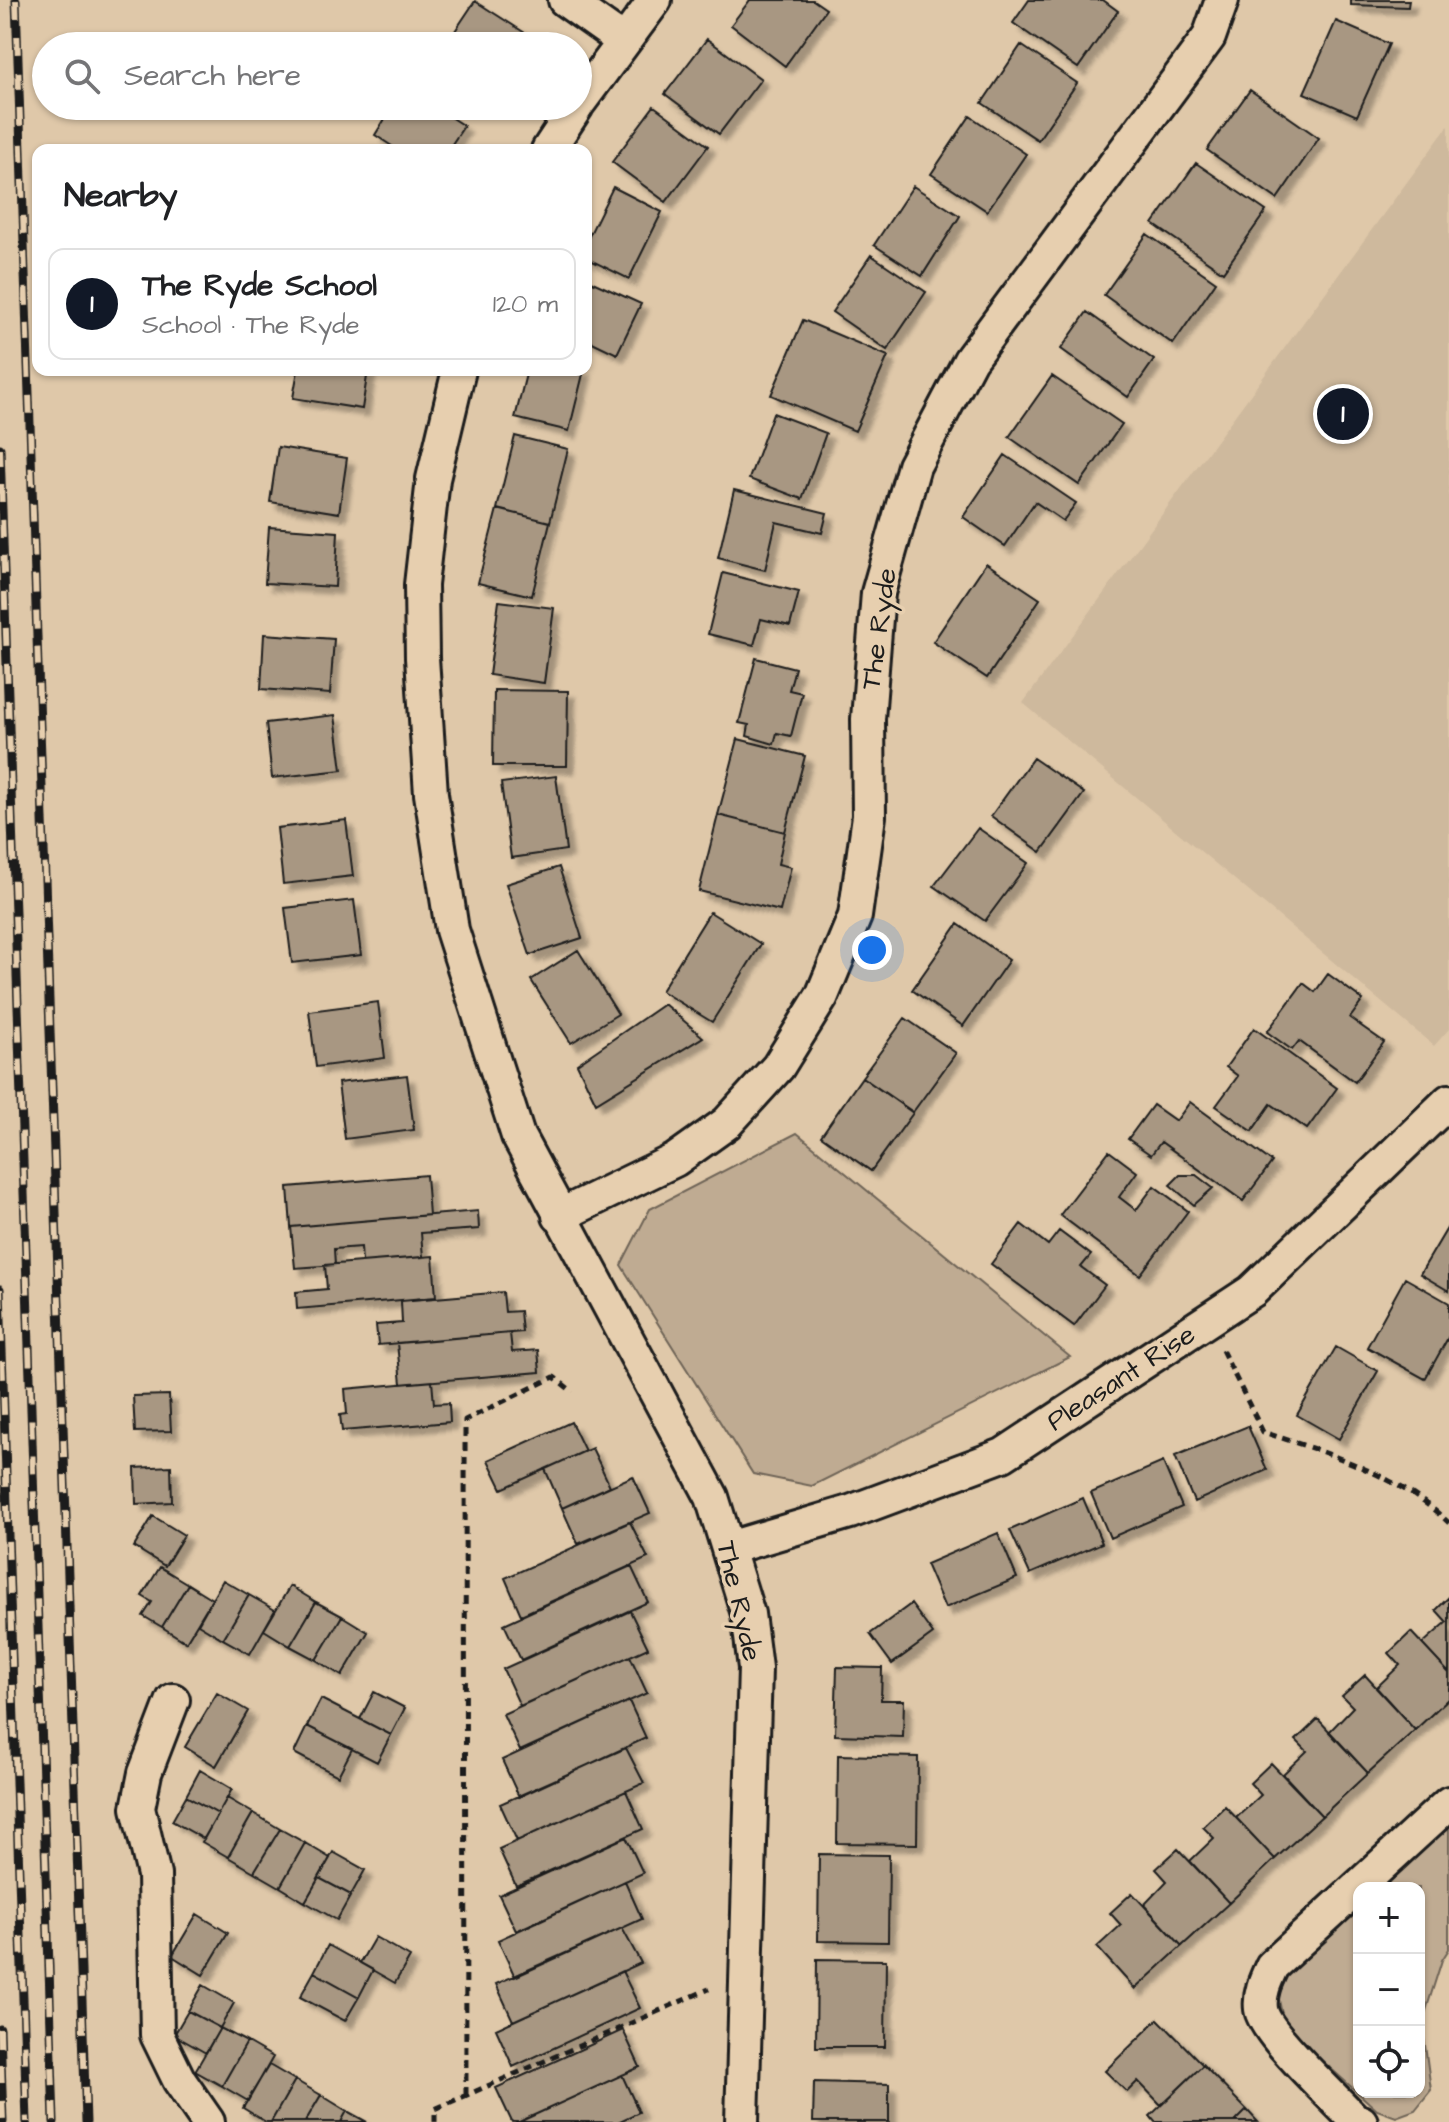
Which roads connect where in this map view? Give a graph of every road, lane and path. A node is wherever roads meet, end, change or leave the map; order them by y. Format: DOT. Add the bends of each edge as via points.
graph roads {
  1 [pos="565,0"];
  2 [pos="655,0"];
  3 [pos="1222,0"];
  4 [pos="623,41"];
  5 [pos="592,84"];
  6 [pos="567,120"];
  7 [pos="552,144"];
  8 [pos="458,376"];
  9 [pos="1449,1101"];
  10 [pos="559,1216"];
  11 [pos="1208,1321"];
  12 [pos="573,1392"];
  13 [pos="1449,1523"];
  14 [pos="729,1548"];
  15 [pos="173,1700"];
  16 [pos="1449,1803"];
  17 [pos="746,1973"];
  18 [pos="466,2095"];
  19 [pos="208,2122"];
  20 [pos="435,2122"];
  21 [pos="742,2122"];
  22 [pos="1361,2122"];
  1 -- 4 [label="street"];
  2 -- 4 [label="street"];
  3 -- 10 [label="street, The Ryde" via="1209,37 970,360 914,466 878,593 868,719 869,816 855,916 822,996 778,1067 727,1123 675,1160"];
  4 -- 5 [label="street"];
  6 -- 7 [label="street"];
  8 -- 10 [label="street, The Ryde" via="433,479 421,585 431,794 452,930 518,1136"];
  9 -- 11 [label="street, Pleasant Rise" via="1252,1291"];
  10 -- 14 [label="street, The Ryde" via="676,1426 712,1497"];
  11 -- 13 [label="path" via="1263,1432 1336,1456 1427,1502"];
  11 -- 14 [label="street, Pleasant Rise" via="1003,1455 850,1512"];
  12 -- 18 [label="path" via="554,1377 465,1420"];
  14 -- 17 [label="street, The Ryde" via="748,1614 755,1668"];
  15 -- 19 [label="street" via="145,1773 138,1808 154,1875 157,2035"];
  16 -- 22 [label="street" via="1272,1966 1263,1987 1261,2010 1271,2030"];
  17 -- 18 [label="path"];
  17 -- 21 [label="street, The Ryde"];
  18 -- 20 [label="path" via="435,2109"];
}
